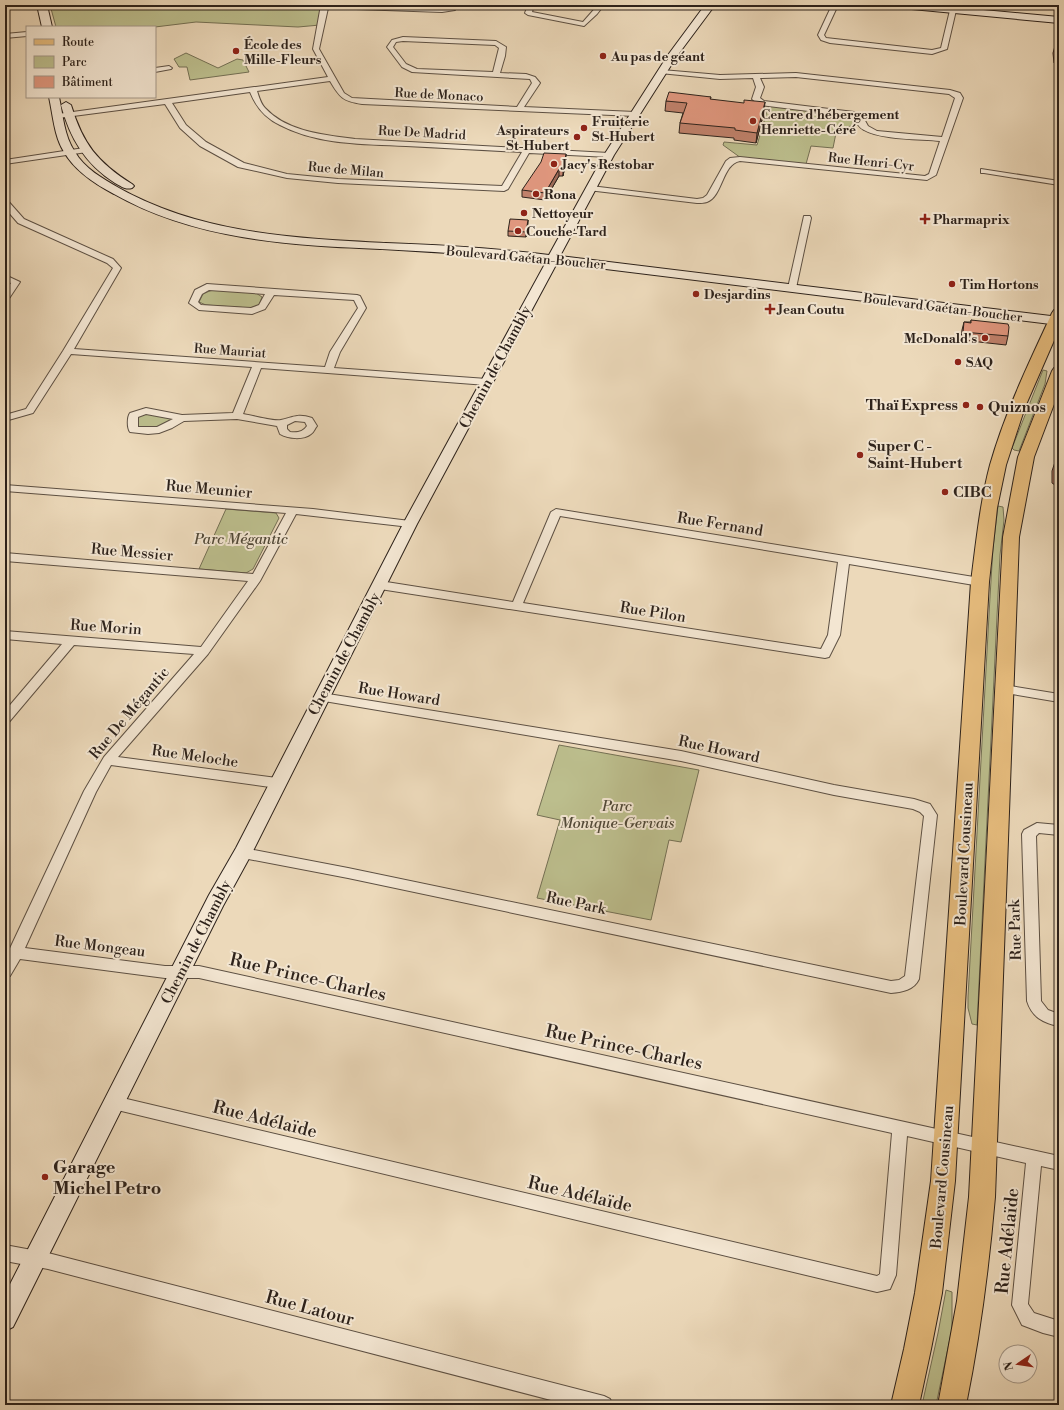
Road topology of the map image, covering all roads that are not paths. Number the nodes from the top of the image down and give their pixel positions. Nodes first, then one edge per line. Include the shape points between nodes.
1 (34, 5) edge
2 (42, 5) edge
3 (456, 5) edge
4 (531, 5) edge
5 (601, 5) edge
6 (710, 5) edge
7 (835, 5) edge
8 (902, 5) edge
9 (324, 6) edge
10 (383, 6) edge
11 (952, 7) edge
12 (1059, 15) edge
13 (1059, 20) edge
14 (38, 26) edge
15 (48, 26) edge
16 (26, 34) edge
17 (5, 36) edge
18 (169, 68) dead end
19 (156, 70) edge
20 (662, 72) junction
21 (496, 74) junction
22 (756, 77) junction
23 (332, 78) junction
24 (252, 89) junction
25 (54, 98) edge
26 (64, 98) edge
27 (167, 101) junction
28 (519, 109) junction
29 (635, 114) junction
30 (63, 115) junction
31 (944, 139) junction
32 (84, 150) junction
33 (527, 150) junction
34 (69, 152) junction
35 (609, 155) junction
36 (5, 162) edge
37 (984, 171) dead end
38 (1059, 183) edge
39 (591, 188) junction
40 (5, 202) edge
41 (806, 218) dead end
42 (555, 255) junction
43 (5, 278) edge
44 (792, 284) junction
45 (271, 292) junction
46 (910, 295) junction
47 (5, 298) edge
48 (874, 298) junction
49 (1058, 317) edge
50 (68, 351) junction
51 (258, 365) junction
52 (329, 370) junction
53 (1059, 371) edge
54 (487, 382) junction
55 (237, 416) junction
56 (5, 418) edge
57 (182, 418) dead end
58 (282, 424) dead end
59 (5, 488) edge
60 (292, 510) junction
61 (410, 524) junction
62 (5, 557) edge
63 (844, 559) junction
64 (256, 578) junction
65 (980, 582) junction
66 (380, 585) junction
67 (516, 607) junction
68 (5, 635) edge
69 (71, 641) junction
70 (204, 651) junction
71 (1004, 689) junction
72 (322, 697) junction
73 (1059, 698) edge
74 (5, 719) edge
75 (108, 760) junction
76 (277, 783) junction
77 (1059, 830) edge
78 (242, 853) junction
79 (16, 953) junction
80 (180, 971) junction
81 (5, 972) edge
82 (902, 986) joint
83 (1059, 1020) edge
84 (114, 1103) junction
85 (900, 1127) junction
86 (946, 1137) junction
87 (984, 1146) junction
88 (1034, 1157) junction
89 (1059, 1163) edge
90 (5, 1253) edge
91 (35, 1258) junction
92 (5, 1318) edge
93 (1059, 1329) edge
94 (604, 1405) edge
95 (905, 1405) edge
96 (952, 1405) edge

1 - 14 street
2 - 15 street
3 - 10 street via 452,9 442,10
4 - 5 street via 528,13 530,14 584,24
6 - 20 street, Chemin de Chambly
7 - 11 street via 821,35 823,39 830,42 932,52 944,49
8 - 11 street
9 - 10 street
9 - 23 street, Rue de Monaco via 316,50
11 - 12 street
11 - 13 street
16 - 17 street
18 - 19 street
20 - 22 street, Rue Henri-Cyr
20 - 29 street, Chemin de Chambly
21 - 21 street via 409,70 390,46 394,41 403,39 496,43 503,47
21 - 28 street via 533,78 536,83
22 - 31 street via 760,86 756,99 762,103 851,114 860,119 864,128 876,133
22 - 31 street, Rue Henri-Cyr via 796,75 950,92 959,98
23 - 24 street
23 - 28 street, Rue de Monaco via 341,94 350,100 362,102
24 - 27 street
24 - 33 street, Rue De Madrid via 262,108 278,121 293,129 319,136 355,141
25 - 30 street, Boulevard Gaétan-Boucher
26 - 30 street, Boulevard Gaétan-Boucher
27 - 30 street
27 - 33 street, Rue de Milan via 183,126 203,144 241,165 287,176 504,189
28 - 29 street, Rue de Monaco
29 - 35 street, Chemin de Chambly
30 - 32 street, Boulevard Gaétan-Boucher
30 - 34 street, Boulevard Gaétan-Boucher via 63,137
31 - 39 street, Rue Henri-Cyr via 932,175 927,178 740,159 729,163 710,196 705,200
32 - 34 street
32 - 42 street, Boulevard Gaétan-Boucher via 119,181 154,201 225,224 260,230
33 - 35 street, Rue De Madrid
34 - 36 street
34 - 42 street, Boulevard Gaétan-Boucher via 94,177 118,193 171,216 215,230 290,240
35 - 39 street, Chemin de Chambly
37 - 38 street
39 - 42 street, Chemin de Chambly
40 - 50 street via 21,221 110,261 117,268
41 - 44 street
42 - 44 street, Boulevard Gaétan-Boucher
42 - 54 street, Chemin de Chambly
43 - 47 street via 16,282
44 - 46 street, Boulevard Gaétan-Boucher
44 - 48 street, Boulevard Gaétan-Boucher
45 - 45 street via 207,287 198,292 193,303 199,307 252,311 262,307
45 - 52 street via 357,298 362,308 335,352
46 - 48 street via 905,298
46 - 49 street, Boulevard Gaétan-Boucher
48 - 49 street, Boulevard Gaétan-Boucher
49 - 65 main road, Boulevard Cousineau via 1000,458 988,509
50 - 51 street, Rue Mauriat
50 - 56 street via 30,411
51 - 52 street, Rue Mauriat
51 - 55 street
52 - 54 street, Rue Mauriat
53 - 71 main road via 1028,452 1017,500 1010,549
54 - 61 street, Chemin de Chambly
55 - 57 street
55 - 58 street
59 - 60 street, Rue Meunier
60 - 61 street, Rue Meunier
60 - 64 street, Rue De Mégantic
61 - 66 street, Chemin de Chambly
62 - 64 street, Rue Messier
63 - 65 street, Rue Fernand
63 - 67 street, Rue Fernand via 556,512
63 - 67 street, Rue Pilon via 834,635 825,654
64 - 70 street, Rue De Mégantic
65 - 86 main road, Boulevard Cousineau
66 - 67 street, Rue Pilon
66 - 72 street, Chemin de Chambly
68 - 69 street, Rue Morin
69 - 70 street, Rue Morin
69 - 74 street
70 - 75 street, Rue De Mégantic
71 - 73 street
71 - 87 main road
72 - 76 street, Chemin de Chambly
72 - 82 street, Rue Howard via 681,756 925,808 931,815 920,919 912,979
75 - 76 street, Rue Meloche
75 - 79 street, Rue De Mégantic via 90,792
76 - 78 street, Chemin de Chambly
77 - 83 street, Rue Park via 1037,828 1029,834 1034,1001 1035,1007 1046,1016
78 - 80 street, Chemin de Chambly
78 - 82 street, Rue Park via 355,874 891,987
79 - 80 street, Rue Mongeau via 165,972
79 - 81 street, Rue De Mégantic
80 - 84 street, Chemin de Chambly
80 - 85 street, Rue Prince-Charles via 200,972
84 - 85 street, Rue Adélaïde via 877,1284 884,1283 888,1275
84 - 91 street, Chemin de Chambly
85 - 86 street, Rue Prince-Charles
86 - 87 street, Rue Prince-Charles
86 - 95 main road, Boulevard Cousineau via 934,1265 921,1338
87 - 88 street, Rue Prince-Charles
87 - 96 main road via 975,1274
88 - 89 street, Rue Prince-Charles
88 - 93 street, Rue Adélaïde via 1020,1305 1028,1318
90 - 91 street, Rue Latour
91 - 92 street, Chemin de Chambly
91 - 94 street, Rue Latour

